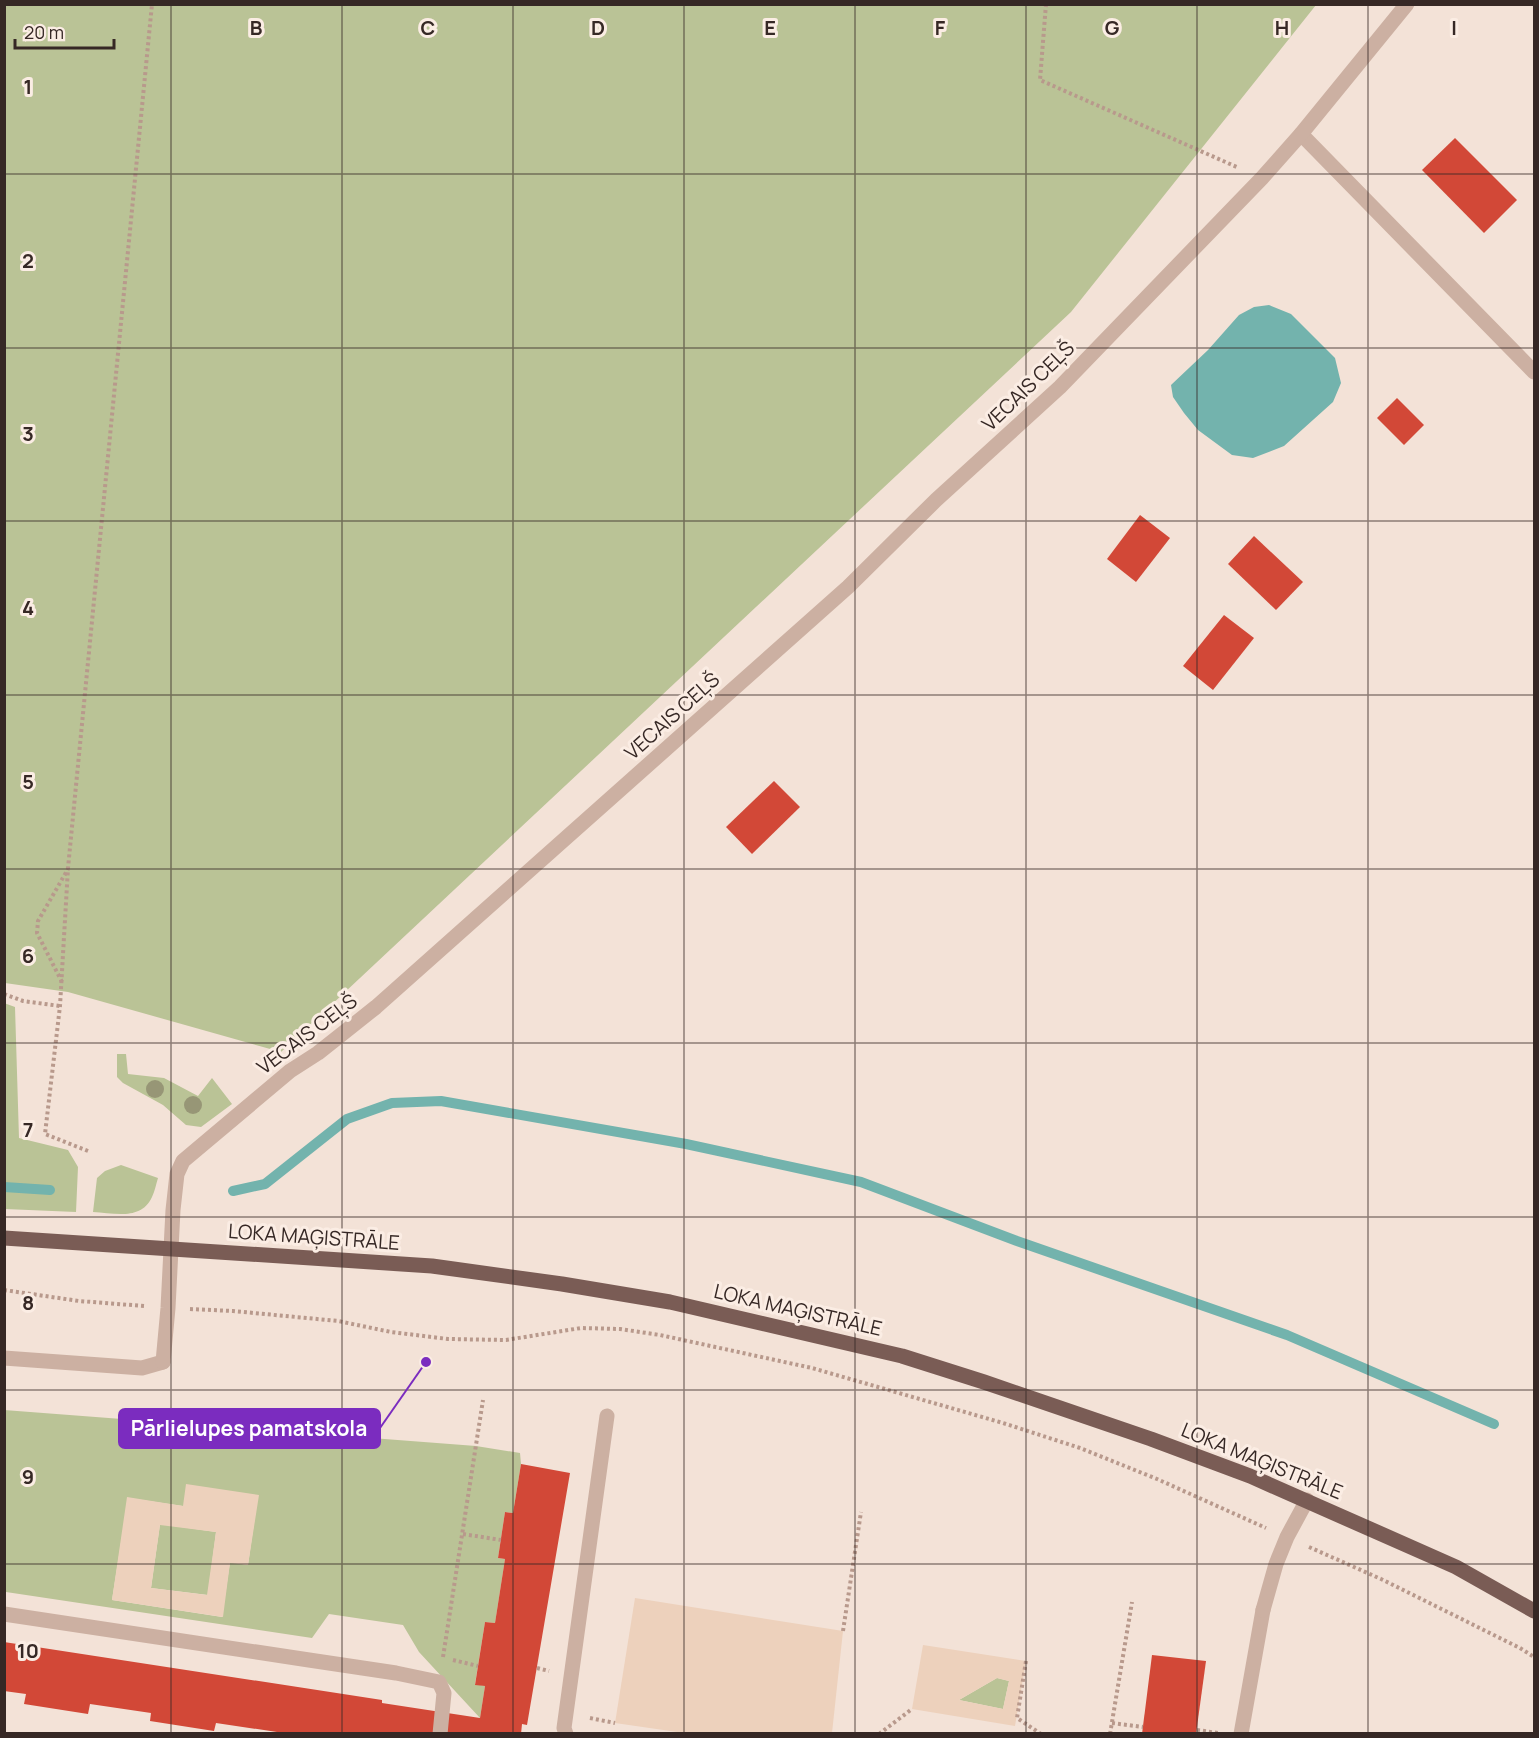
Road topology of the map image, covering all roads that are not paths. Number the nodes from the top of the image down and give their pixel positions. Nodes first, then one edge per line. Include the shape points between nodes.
1 (1407, 4) edge
2 (1301, 134) junction
3 (1534, 372) edge
4 (4, 1238) edge
5 (170, 1250) junction
6 (4, 1358) edge
7 (607, 1416) dead end
8 (1307, 1500) junction
9 (1534, 1611) edge
10 (4, 1614) edge
11 (440, 1734) edge
12 (566, 1734) edge
13 (1241, 1734) edge

1 - 2 street, VECAIS CEĻŠ
2 - 3 street
2 - 5 street, VECAIS CEĻŠ via 1060,387 848,587 376,1007 290,1071 183,1161 177,1173
4 - 5 main road, LOKA MAĢISTRĀLE
5 - 6 street, VECAIS CEĻŠ via 163,1362 142,1368
5 - 8 main road, LOKA MAĢISTRĀLE via 432,1266 670,1302 902,1356 1151,1439
7 - 12 street
8 - 9 main road, LOKA MAĢISTRĀLE via 1456,1567
8 - 13 street via 1276,1564 1263,1610
10 - 11 street via 439,1682 444,1693

